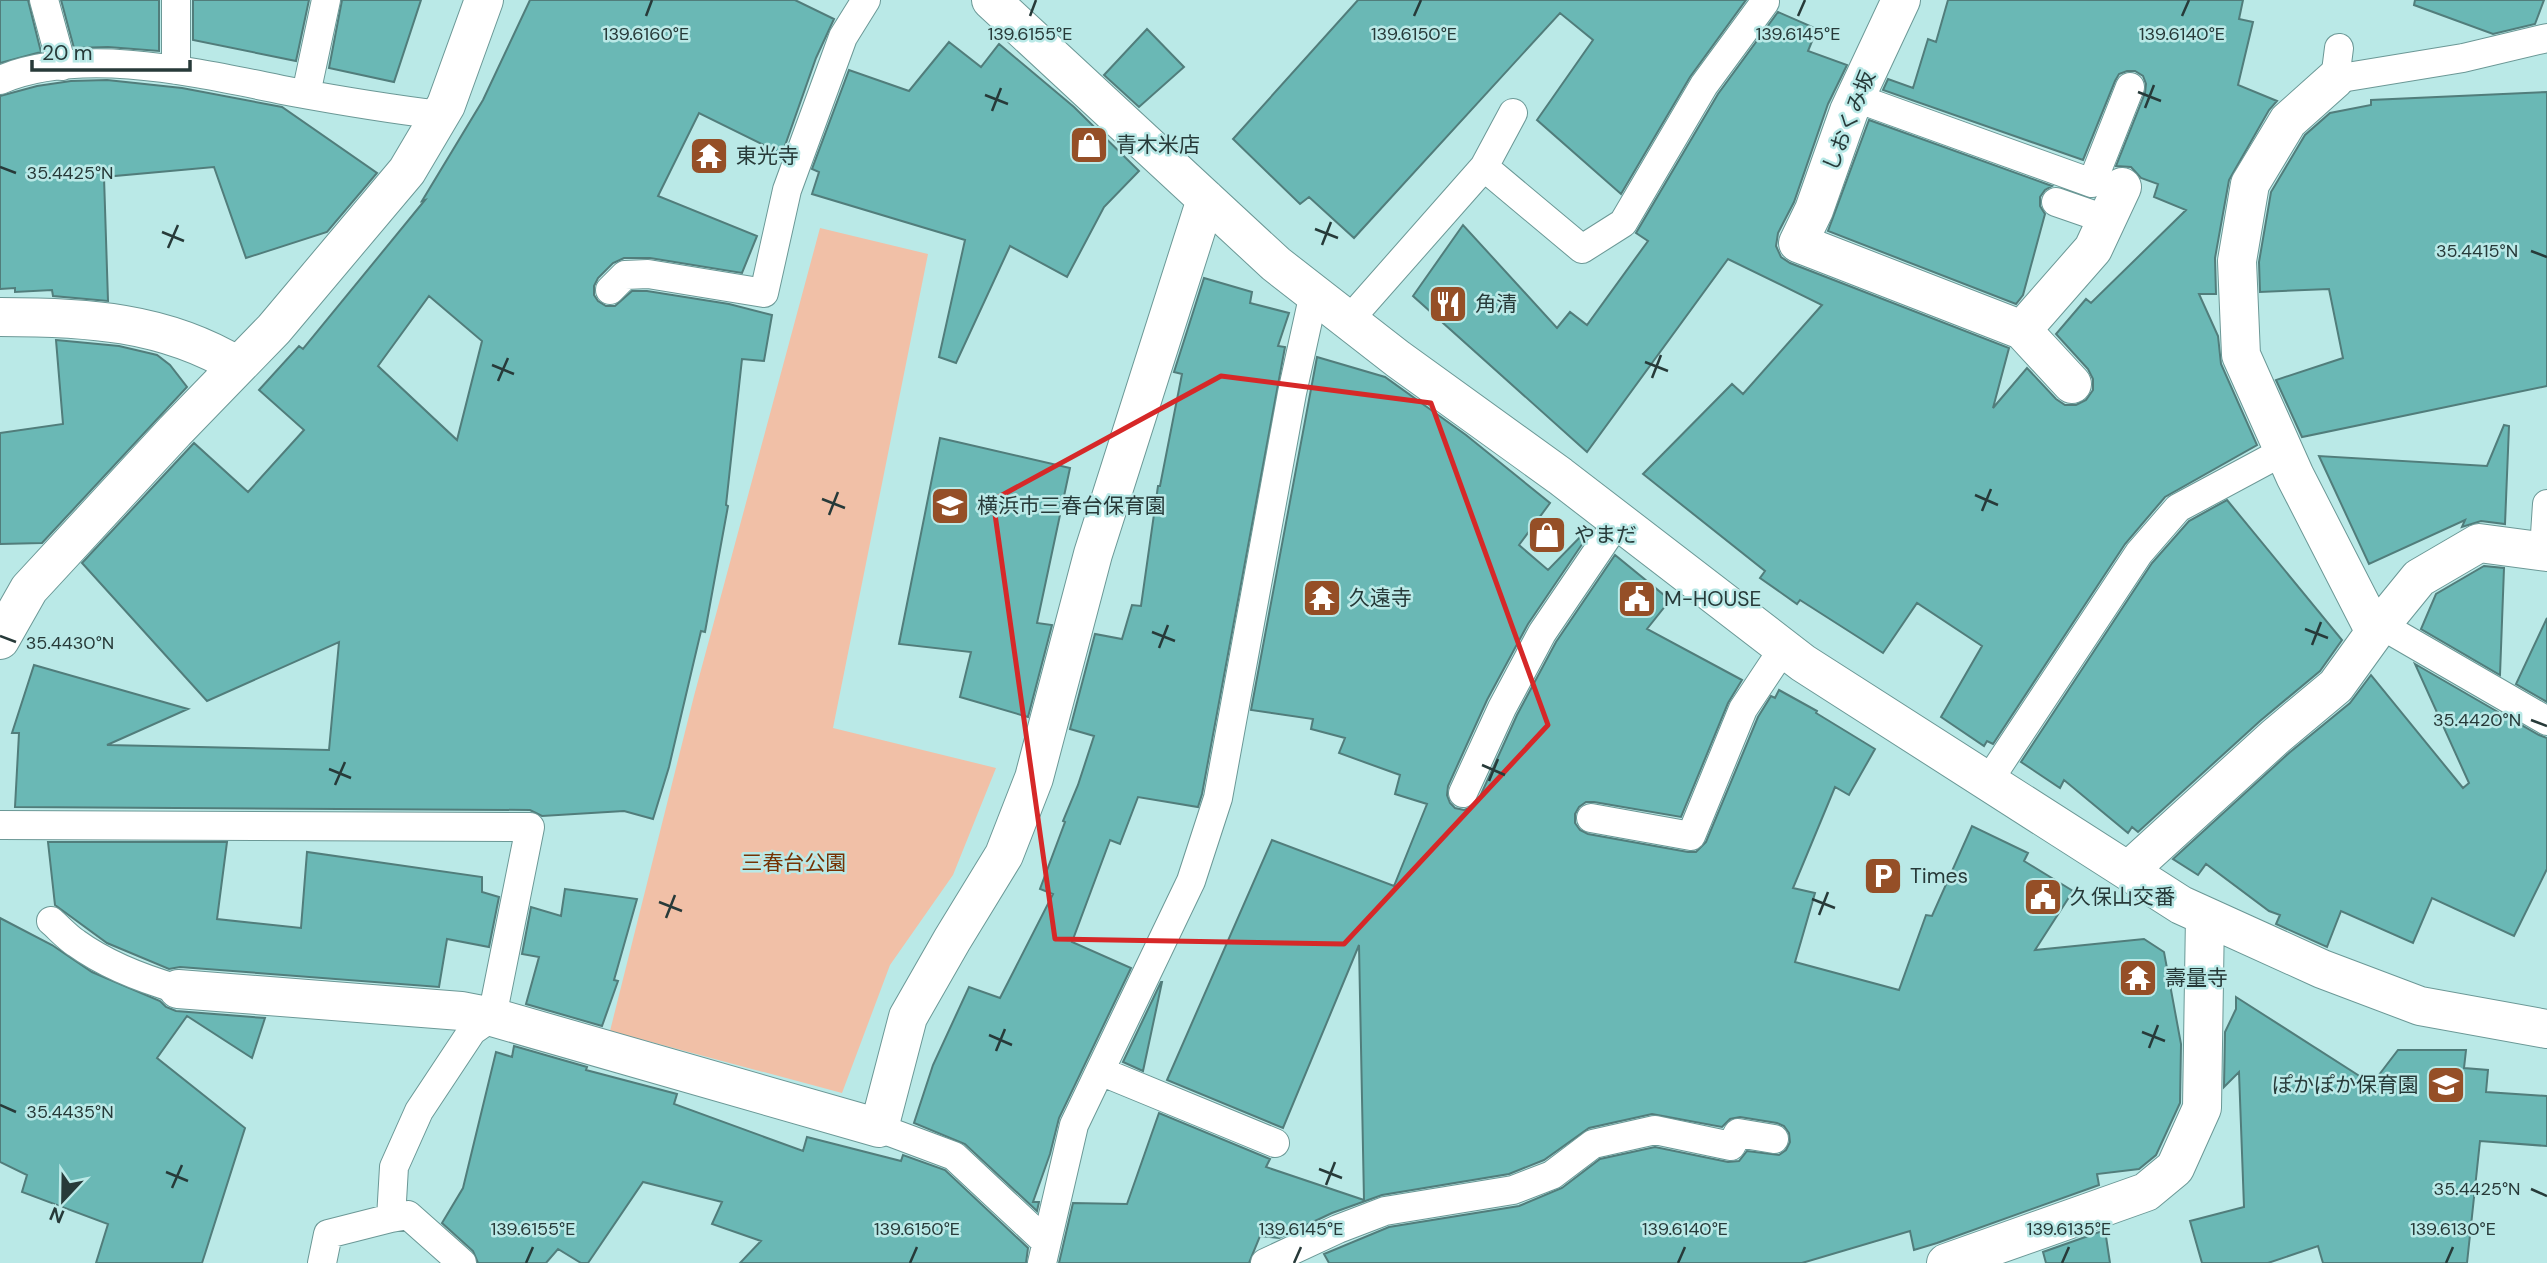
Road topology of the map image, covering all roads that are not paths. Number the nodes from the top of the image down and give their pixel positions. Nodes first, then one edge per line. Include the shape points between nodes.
1 (44, 0) edge
2 (176, 0) edge
3 (326, 0) edge
4 (484, 0) edge
5 (866, 0) edge
6 (991, 0) edge
7 (1901, 0) edge
8 (1765, 2) dead end
9 (2547, 38) edge
10 (2337, 64) joint
11 (62, 66) junction
12 (176, 70) junction
13 (0, 80) edge
14 (2130, 87) dead end
15 (306, 94) junction
16 (1856, 98) junction
17 (1513, 113) dead end
18 (440, 115) junction
19 (1483, 167) junction
20 (1206, 199) junction
21 (2056, 202) dead end
22 (2115, 204) joint
23 (610, 290) dead end
24 (1314, 293) junction
25 (0, 317) edge
26 (1349, 320) junction
27 (2022, 330) junction
28 (238, 366) junction
29 (2072, 384) dead end
30 (2284, 451) junction
31 (2547, 505) edge
32 (1618, 521) junction
33 (2545, 551) edge
34 (2378, 628) junction
35 (0, 640) edge
36 (1783, 649) junction
37 (2547, 721) edge
38 (1987, 783) junction
39 (1463, 793) dead end
40 (1591, 818) dead end
41 (0, 825) edge
42 (2128, 871) junction
43 (2205, 916) junction
44 (51, 921) dead end
45 (178, 989) joint
46 (492, 1017) junction
47 (2547, 1029) edge
48 (1100, 1071) junction
49 (879, 1128) junction
50 (1774, 1139) dead end
51 (1275, 1143) dead end
52 (391, 1218) junction
53 (1044, 1253) edge
54 (322, 1263) edge
55 (462, 1263) edge
56 (1265, 1263) edge
57 (1946, 1263) edge

1 - 11 lane
2 - 12 lane
3 - 15 lane
4 - 18 street
5 - 23 lane via 843,37 787,190 764,293 648,274 625,275
6 - 20 street
7 - 16 street, しおくみ坂
8 - 19 lane via 1704,85 1623,223 1582,249
9 - 10 lane via 2463,58
10 - 30 street via 2288,121 2250,184 2237,261 2241,355
11 - 12 lane via 151,65
11 - 13 lane via 23,71
12 - 15 lane
14 - 16 lane via 2092,183
15 - 18 lane
16 - 27 street, しおくみ坂 via 1798,243
17 - 19 lane
18 - 28 street via 392,189
19 - 26 lane
20 - 24 street
20 - 49 street via 1093,554 1034,778 1004,855 908,1017
21 - 22 lane
22 - 27 street via 2092,249
24 - 26 street
24 - 48 lane via 1218,798 1191,881
25 - 28 street via 53,317 153,329
26 - 32 street
27 - 29 street
28 - 35 street via 29,589
30 - 34 street
30 - 38 lane via 2178,508 2139,553
31 - 33 lane
32 - 36 street
32 - 39 lane via 1542,633
33 - 34 street via 2479,543 2419,578
34 - 37 lane
34 - 42 street via 2336,686
36 - 38 street
36 - 40 lane via 1743,709 1691,836
38 - 42 street
41 - 46 lane via 530,827
42 - 43 street
43 - 47 street via 2322,969 2420,1006
43 - 57 street via 2202,1108 2175,1168 2146,1192
44 - 45 lane via 100,957
45 - 46 street
46 - 49 street
46 - 52 lane via 472,1031 419,1111 394,1167
48 - 51 lane
48 - 53 lane via 1074,1125
49 - 53 lane via 954,1156
50 - 56 lane via 1738,1133 1731,1146 1655,1130 1593,1144 1552,1175 1513,1190 1385,1211
52 - 54 lane via 328,1234
52 - 55 lane via 408,1215

